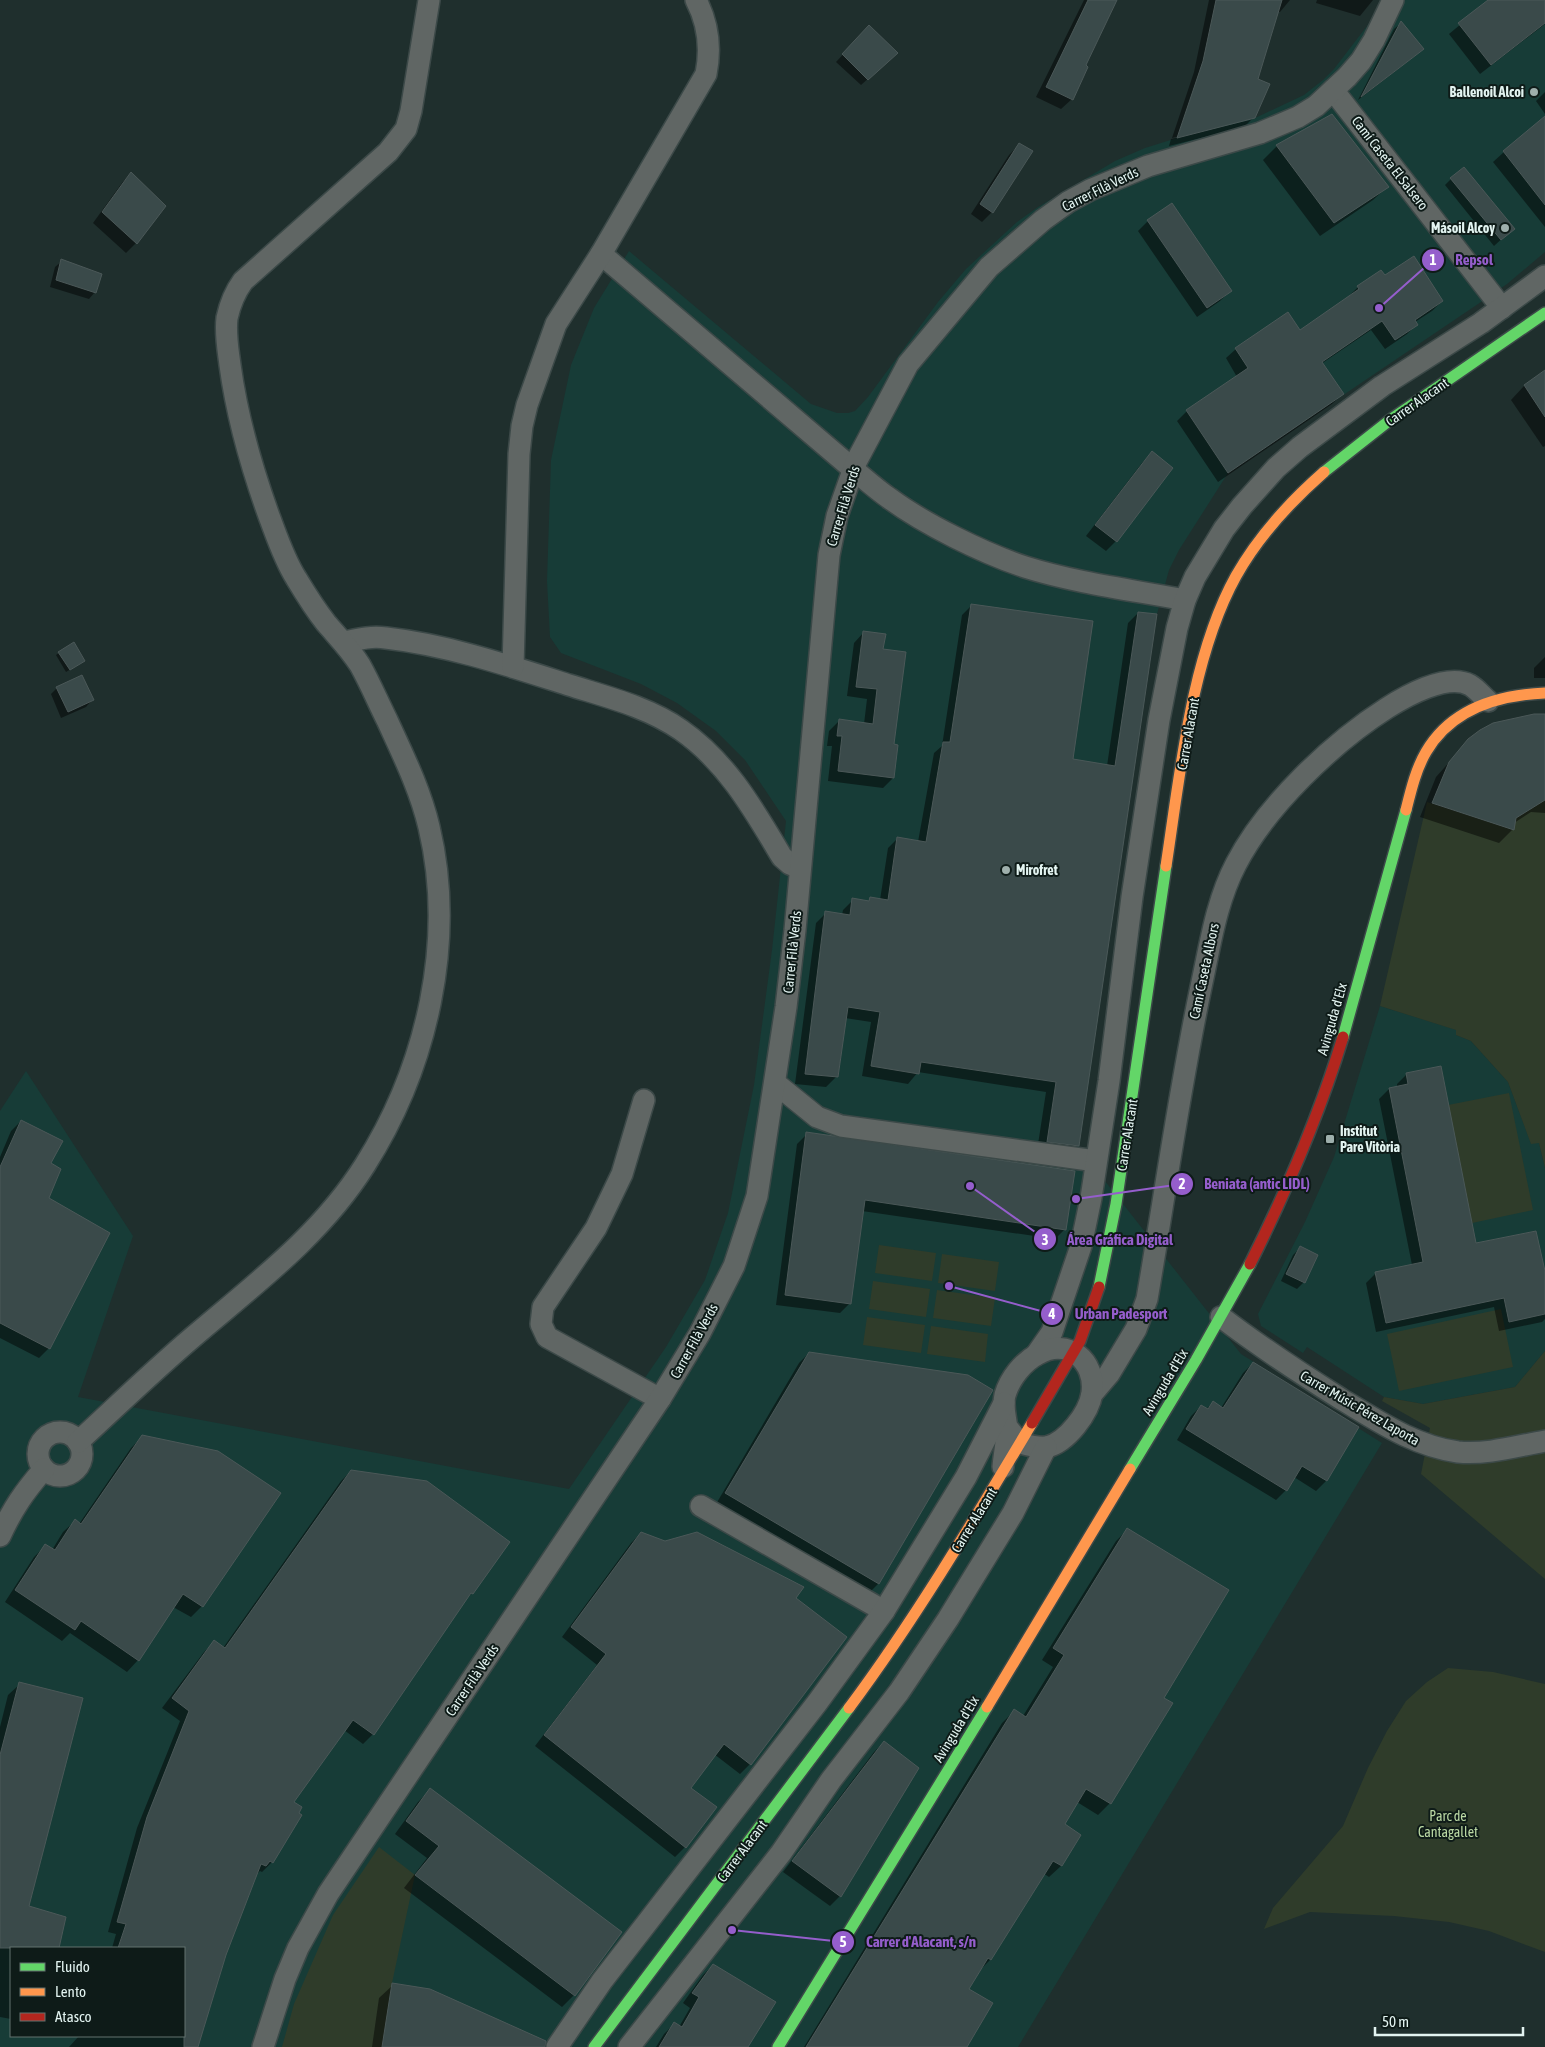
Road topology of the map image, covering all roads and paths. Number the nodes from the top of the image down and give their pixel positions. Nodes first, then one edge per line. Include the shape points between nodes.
1 (429, 0) edge
2 (696, 0) edge
3 (1393, 0) edge
4 (1333, 90) junction
5 (600, 254) junction
6 (1545, 276) edge
7 (1502, 308) junction
8 (1545, 313) edge
9 (1536, 330) edge
10 (853, 469) junction
11 (1185, 600) junction
12 (344, 642) junction
13 (513, 667) junction
14 (1545, 693) edge
15 (1488, 701) junction
16 (800, 868) junction
17 (775, 1083) junction
18 (644, 1100) dead end
19 (1096, 1161) junction
20 (1091, 1316) junction
21 (1222, 1317) junction
22 (1075, 1351) junction
23 (1041, 1352) junction
24 (1088, 1368) junction
25 (1092, 1394) junction
26 (660, 1399) junction
27 (1004, 1403) junction
28 (1013, 1435) junction
29 (1545, 1441) edge
30 (78, 1442) junction
31 (1046, 1447) junction
32 (44, 1469) junction
33 (1002, 1474) junction
34 (701, 1506) dead end
35 (0, 1536) edge
36 (884, 1611) junction
37 (263, 2047) edge
38 (557, 2047) edge
39 (594, 2047) edge
40 (630, 2047) edge
41 (778, 2047) edge

1 - 12 street via 406,129 388,152 243,281 235,293 227,319 226,338 234,398 268,513 294,576
2 - 5 street via 707,34 709,62 706,74
3 - 4 street, Carrer Filà Verds via 1374,40
4 - 7 street, Camí Caseta El Salsero
4 - 10 street, Carrer Filà Verds via 1316,106 1279,126 1116,178 1068,202 1043,220 990,267 908,364
5 - 10 street
5 - 13 street via 556,324 534,380 522,426
6 - 7 street, Carrer Alacant
7 - 11 street, Carrer Alacant via 1360,402 1276,468 1224,529
8 - 9 main road, Carrer Alacant
9 - 20 main road, Carrer Alacant via 1391,419 1320,476 1257,545 1223,602 1198,678 1187,734 1110,1242
10 - 11 street via 897,504 993,555 1053,575
10 - 16 street, Carrer Filà Verds via 837,516 829,554
11 - 19 street, Carrer Alacant via 1159,720
12 - 13 street via 366,637 392,639
12 - 30 street via 360,666 410,768 430,828 438,915 437,954 433,988 414,1065 400,1101 367,1163 304,1242 161,1364
13 - 16 street via 624,702 681,730 705,750 743,793 782,857
14 - 15 main road, Avinguda d'Elx via 1502,696
15 - 21 main road, Avinguda d'Elx via 1450,725 1425,753 1324,1098 1288,1189
15 - 25 street, Camí Caseta Albors via 1471,686 1452,682 1431,686 1403,698 1378,714 1335,748 1285,796 1256,830 1236,863 1217,912 1192,1030 1147,1299 1136,1330
16 - 17 street, Carrer Filà Verds
17 - 19 street via 817,1117 841,1126
17 - 26 street, Carrer Filà Verds via 757,1196 734,1266 700,1333
18 - 26 street via 622,1174 596,1228 543,1307 540,1324 547,1337
19 - 23 street, Carrer Alacant via 1081,1246 1052,1332
20 - 22 main road, Carrer Alacant
20 - 23 street via 1070,1327
20 - 24 street
21 - 29 street, Carrer Músic Pérez Laporta via 1286,1365 1419,1443 1473,1452
21 - 41 main road, Avinguda d'Elx
22 - 23 street via 1059,1348
22 - 24 street
22 - 28 main road, Carrer Alacant
23 - 27 street via 1012,1378
24 - 25 street
25 - 31 street, Camí Caseta Albors via 1071,1431
26 - 37 street, Carrer Filà Verds via 328,1894 284,1979
27 - 28 street via 1004,1415
27 - 36 street, Carrer Alacant via 966,1477
28 - 31 street
28 - 33 street
30 - 32 street via 81,1461 73,1472 61,1476
30 - 32 street via 67,1434 47,1437 39,1449
31 - 33 street, Camí Caseta Albors via 1020,1455
31 - 40 street, Carrer Alacant via 1013,1513 948,1620 899,1692
32 - 35 street via 20,1496
33 - 39 main road, Carrer Alacant via 866,1688
34 - 36 street
36 - 38 street, Carrer Alacant via 602,1981

